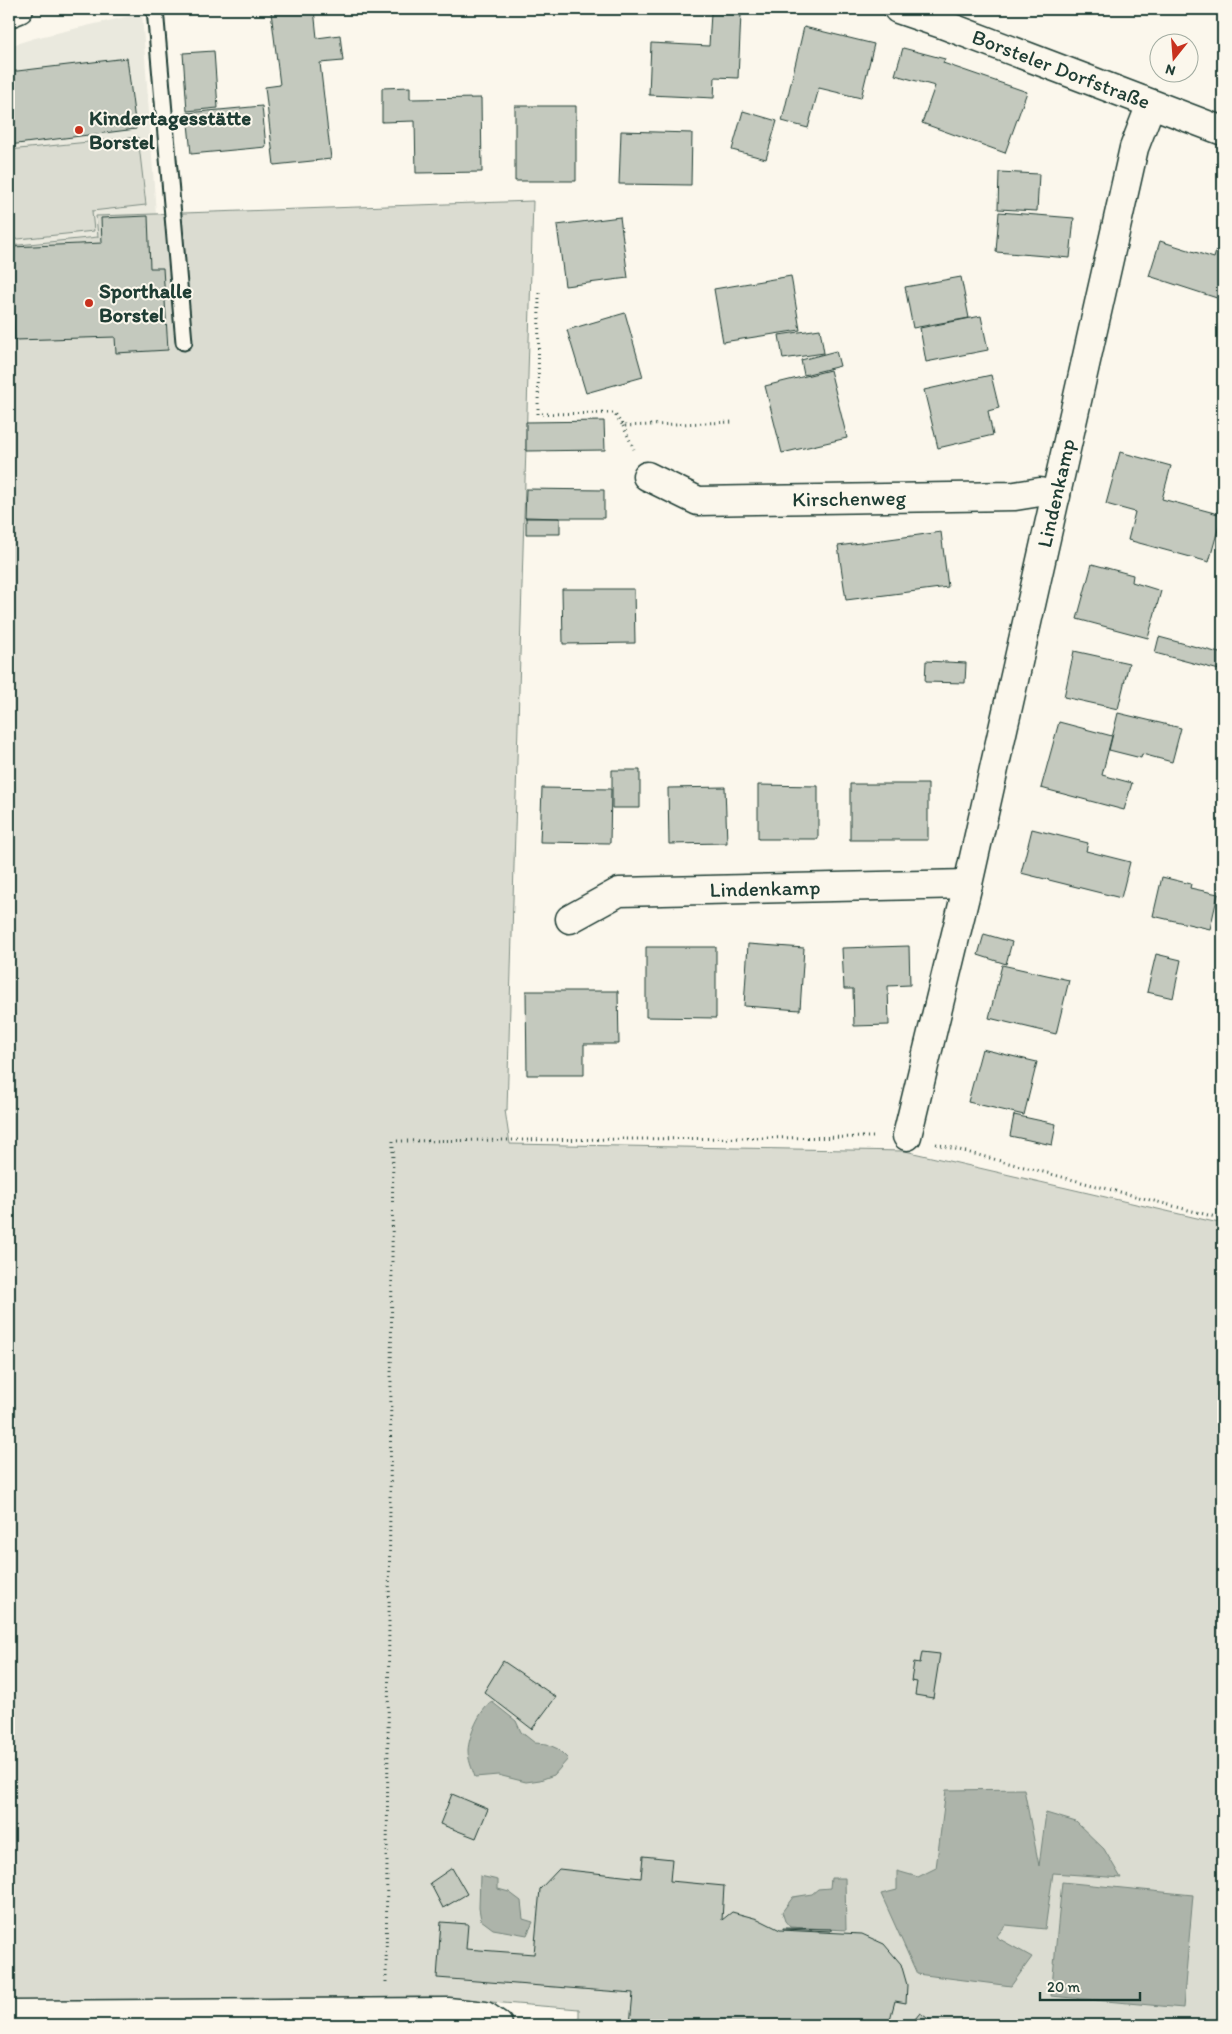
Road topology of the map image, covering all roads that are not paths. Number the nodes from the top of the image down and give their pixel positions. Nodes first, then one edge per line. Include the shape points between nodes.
1 (20, 9) edge
2 (155, 9) edge
3 (898, 9) edge
4 (9, 13) edge
5 (1150, 104) junction
6 (1223, 131) edge
7 (184, 342) dead end
8 (647, 476) dead end
9 (1056, 496) junction
10 (968, 884) junction
11 (570, 919) dead end
12 (907, 1136) road end
13 (9, 2015) edge
14 (498, 2025) edge

1 - 4 street
2 - 7 lane
3 - 5 street, Borsteler Dorfstraße
5 - 6 street, Borsteler Dorfstraße
5 - 9 street, Lindenkamp via 1134,148
8 - 9 street, Kirschenweg via 698,501 1015,496 1040,492
9 - 10 street, Lindenkamp
10 - 11 street, Lindenkamp via 619,892
10 - 12 street, Lindenkamp
13 - 14 street via 448,2012 485,2016

